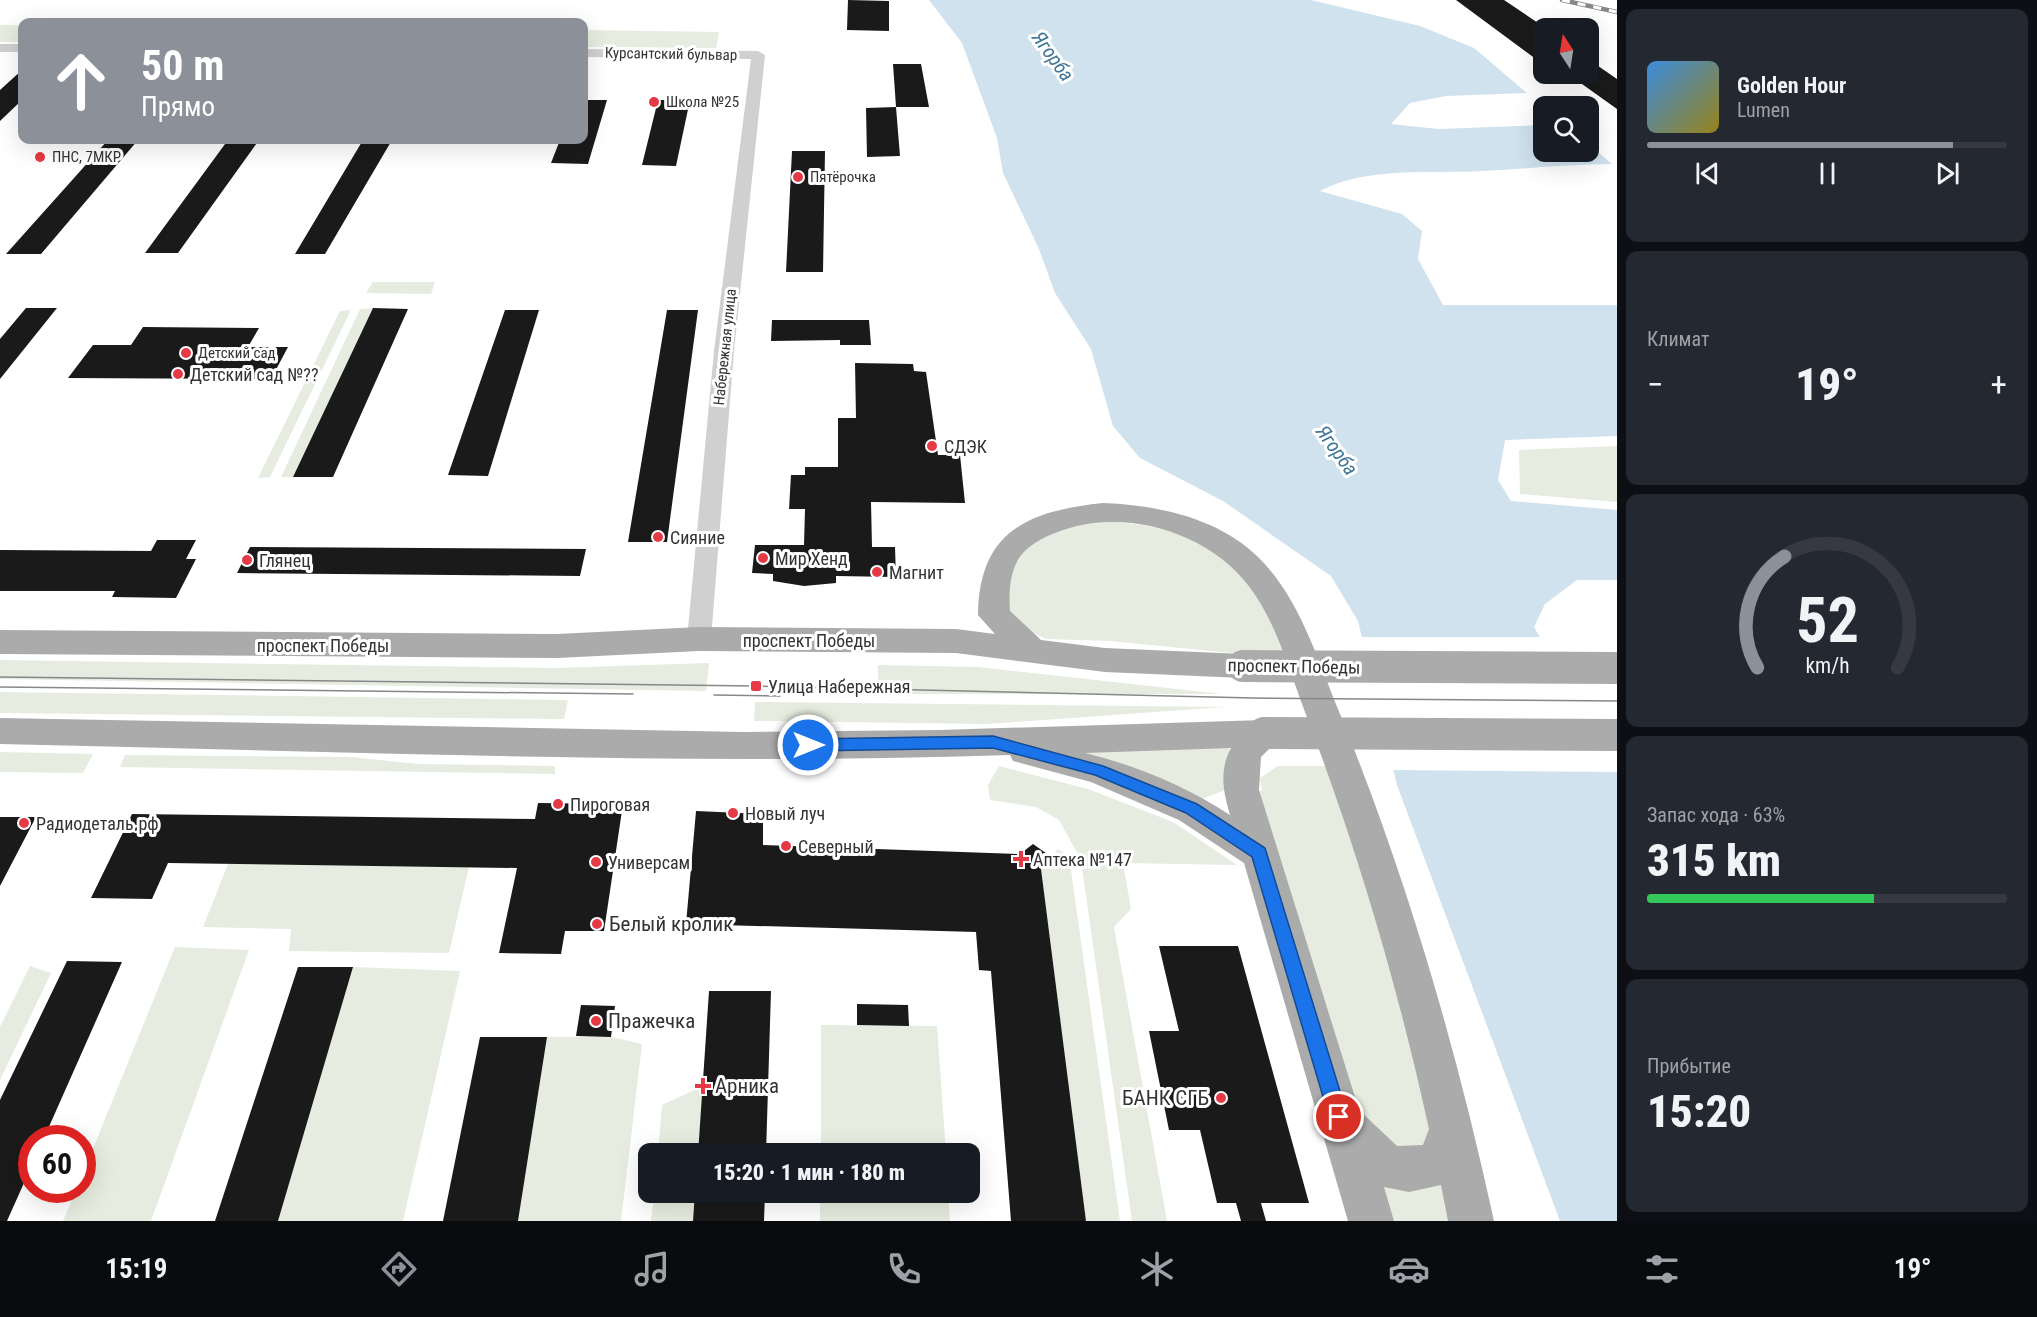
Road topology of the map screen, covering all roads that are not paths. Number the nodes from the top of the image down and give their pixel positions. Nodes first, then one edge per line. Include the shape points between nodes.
1 (0, 48) edge
2 (18, 48) edge
3 (588, 54) edge
4 (758, 55) joint
5 (994, 615) junction
6 (699, 639) junction
7 (956, 641) junction
8 (0, 642) edge
9 (1035, 653) junction
10 (1617, 668) edge
11 (0, 730) edge
12 (1264, 733) junction
13 (1617, 735) edge
14 (993, 742) junction
15 (1259, 853) junction
16 (1339, 1117) junction
17 (1452, 1127) junction
18 (1372, 1221) edge
19 (1471, 1221) edge

1 - 2 street
3 - 4 street, Курсантский бульвар
4 - 6 street, Набережная улица via 724,351
5 - 7 main road
5 - 9 main road
5 - 17 main road via 997,566 1015,543 1037,528 1068,517 1101,511 1170,521 1209,537 1246,562 1273,594 1326,722 1411,969
6 - 7 main road, проспект Победы
6 - 8 main road, проспект Победы via 557,646
7 - 9 main road, проспект Победы
9 - 10 main road, проспект Победы, bridge via 1243,666
11 - 14 main road via 585,744
12 - 13 main road, bridge
12 - 14 main road
12 - 15 main road via 1245,750 1239,773
14 - 15 main road via 1098,770 1192,808
15 - 16 main road
16 - 17 main road via 1366,1152 1387,1166 1417,1171 1438,1163
16 - 18 main road
17 - 19 main road

